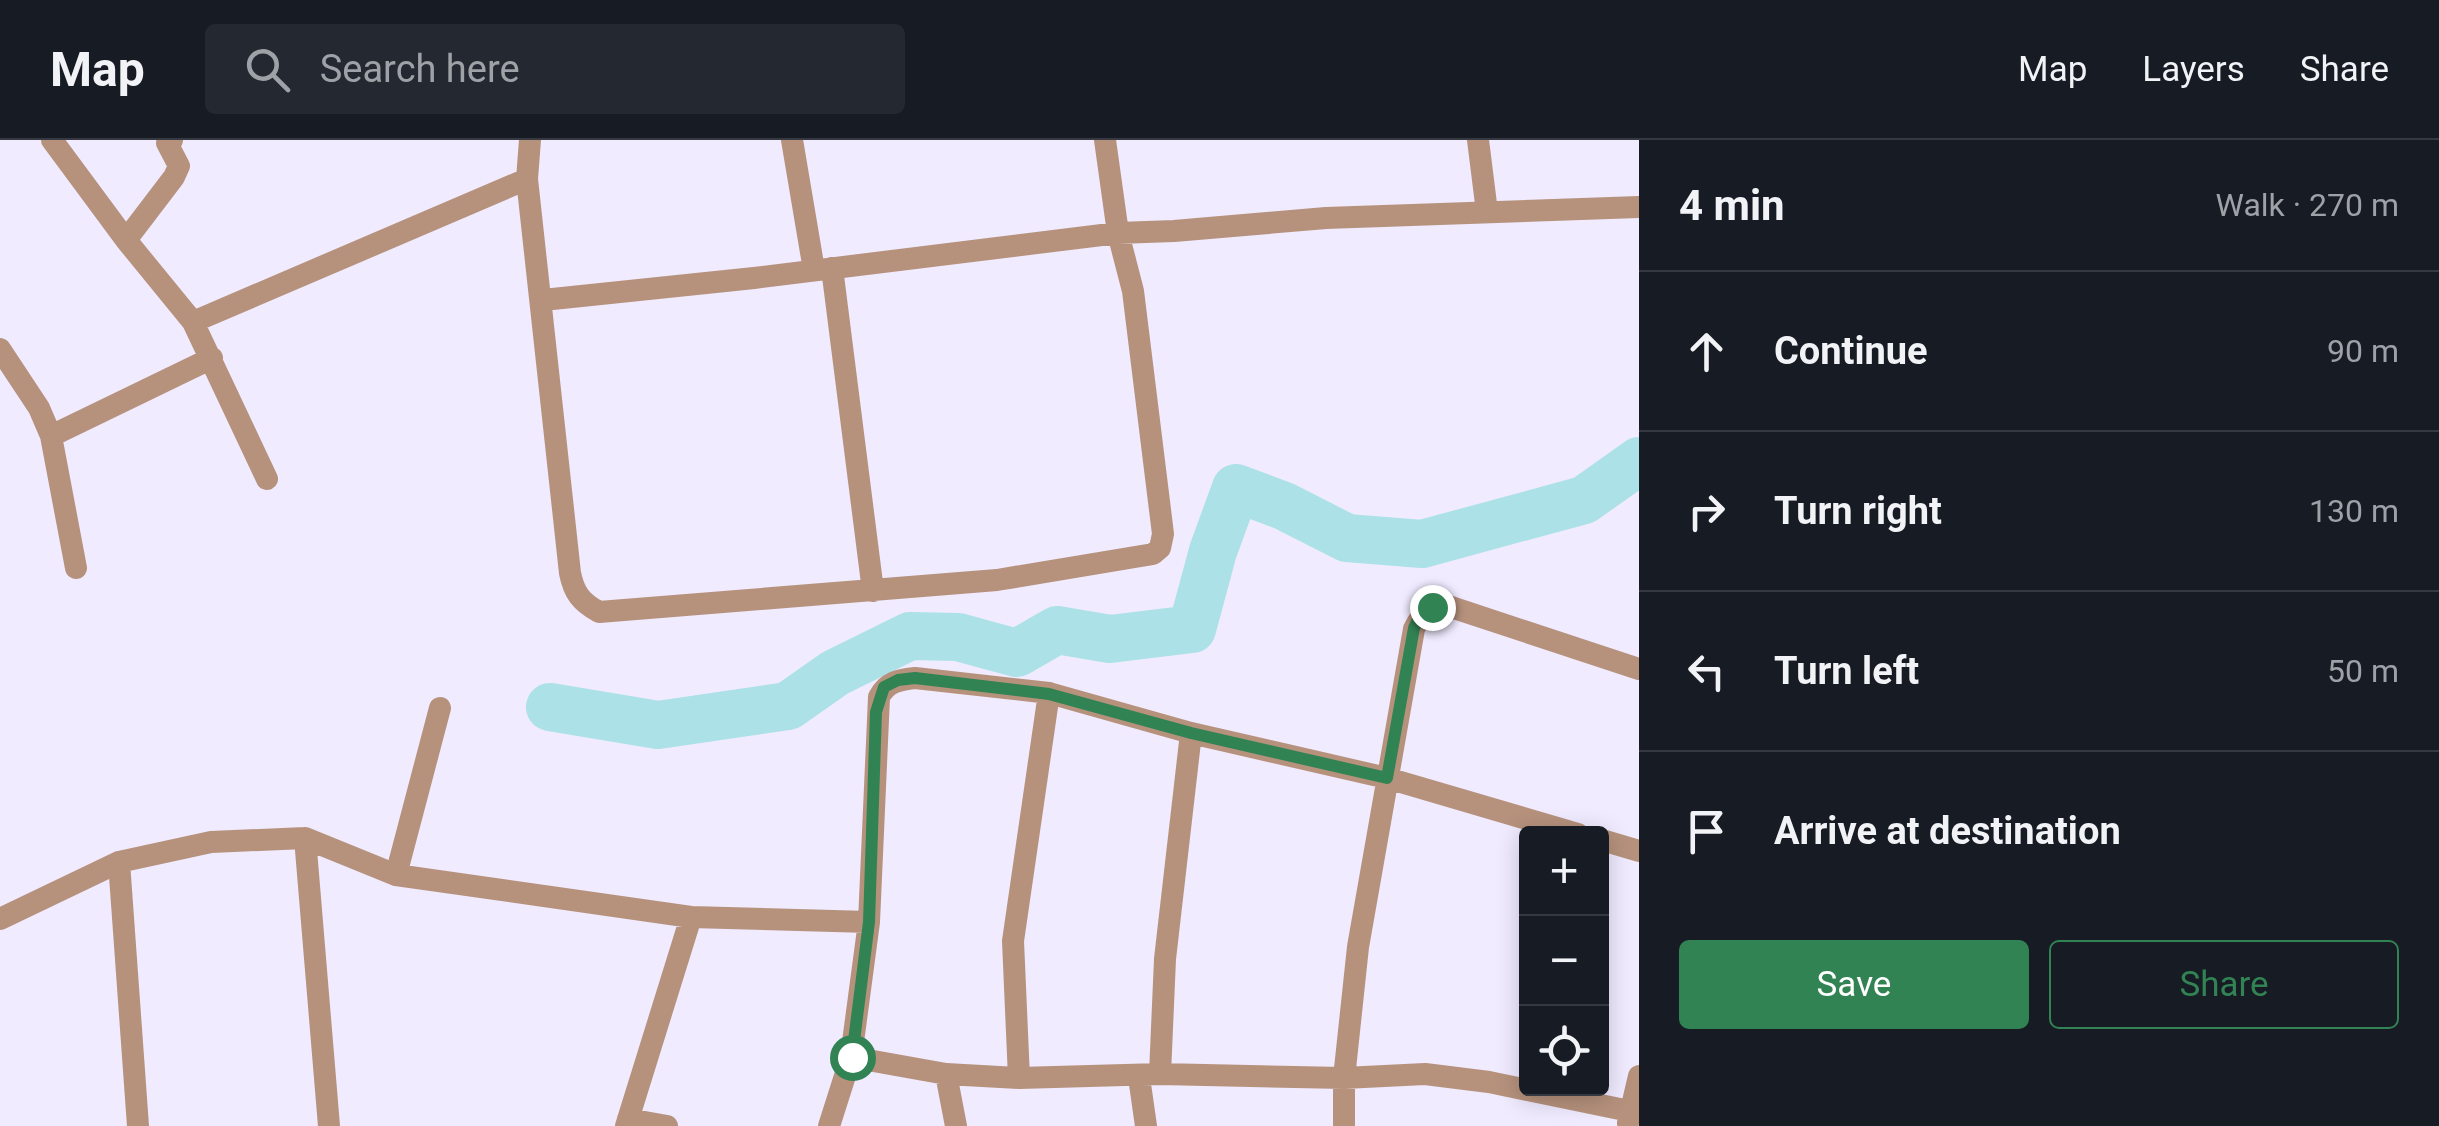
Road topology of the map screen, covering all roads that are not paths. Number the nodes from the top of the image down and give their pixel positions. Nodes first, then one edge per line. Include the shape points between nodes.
1 (52, 140) edge
2 (530, 140) edge
3 (792, 140) edge
4 (1105, 140) edge
5 (1478, 140) edge
6 (168, 141) edge
7 (528, 179) junction
8 (1639, 207) edge
9 (1487, 212) junction
10 (1118, 233) junction
11 (126, 240) junction
12 (823, 269) junction
13 (542, 300) junction
14 (193, 322) junction
15 (0, 349) edge
16 (212, 358) junction
17 (51, 436) junction
18 (267, 479) dead end
19 (76, 568) dead end
20 (872, 591) junction
21 (1639, 669) edge
22 (1049, 694) junction
23 (440, 708) dead end
24 (1191, 733) junction
25 (1387, 778) junction
26 (1551, 826) edge
27 (305, 838) junction
28 (1609, 842) edge
29 (1639, 852) edge
30 (118, 862) junction
31 (396, 875) junction
32 (691, 917) junction
33 (0, 919) edge
34 (869, 922) junction
35 (852, 1057) junction
36 (946, 1074) junction
37 (1149, 1076) junction
38 (1639, 1076) edge
39 (1019, 1078) junction
40 (1344, 1078) junction
41 (1633, 1117) edge
42 (627, 1122) edge
43 (138, 1126) edge
44 (329, 1126) edge
45 (667, 1126) edge
46 (828, 1126) edge
47 (956, 1126) edge
48 (1146, 1126) edge
49 (1344, 1126) edge

1 - 11 street
2 - 7 street
3 - 12 street
4 - 10 street
5 - 9 street
6 - 11 street via 179,166
7 - 13 street
7 - 14 street
8 - 9 street
9 - 10 street
10 - 12 street
10 - 20 street via 1133,291 1160,548 997,580
11 - 14 street
12 - 13 street
12 - 20 street
13 - 20 street via 570,573 584,604 599,612
14 - 16 street
15 - 17 street
16 - 17 street
16 - 18 street
17 - 19 street
21 - 25 street via 1448,606 1432,607 1414,628
22 - 24 street
22 - 34 street via 915,678 884,687 876,712
22 - 39 street via 1013,941
23 - 31 street
24 - 25 street
24 - 37 street
25 - 26 street
25 - 40 street
27 - 30 street via 210,842
27 - 31 street
27 - 44 street
28 - 29 street
30 - 33 street
30 - 43 street
31 - 32 street
32 - 34 street
32 - 42 street
34 - 35 street
35 - 36 street
35 - 46 street
36 - 39 street
36 - 47 street
37 - 39 street
37 - 40 street
37 - 48 street
38 - 41 street
40 - 41 street via 1426,1074 1489,1082
40 - 49 street
42 - 45 street

